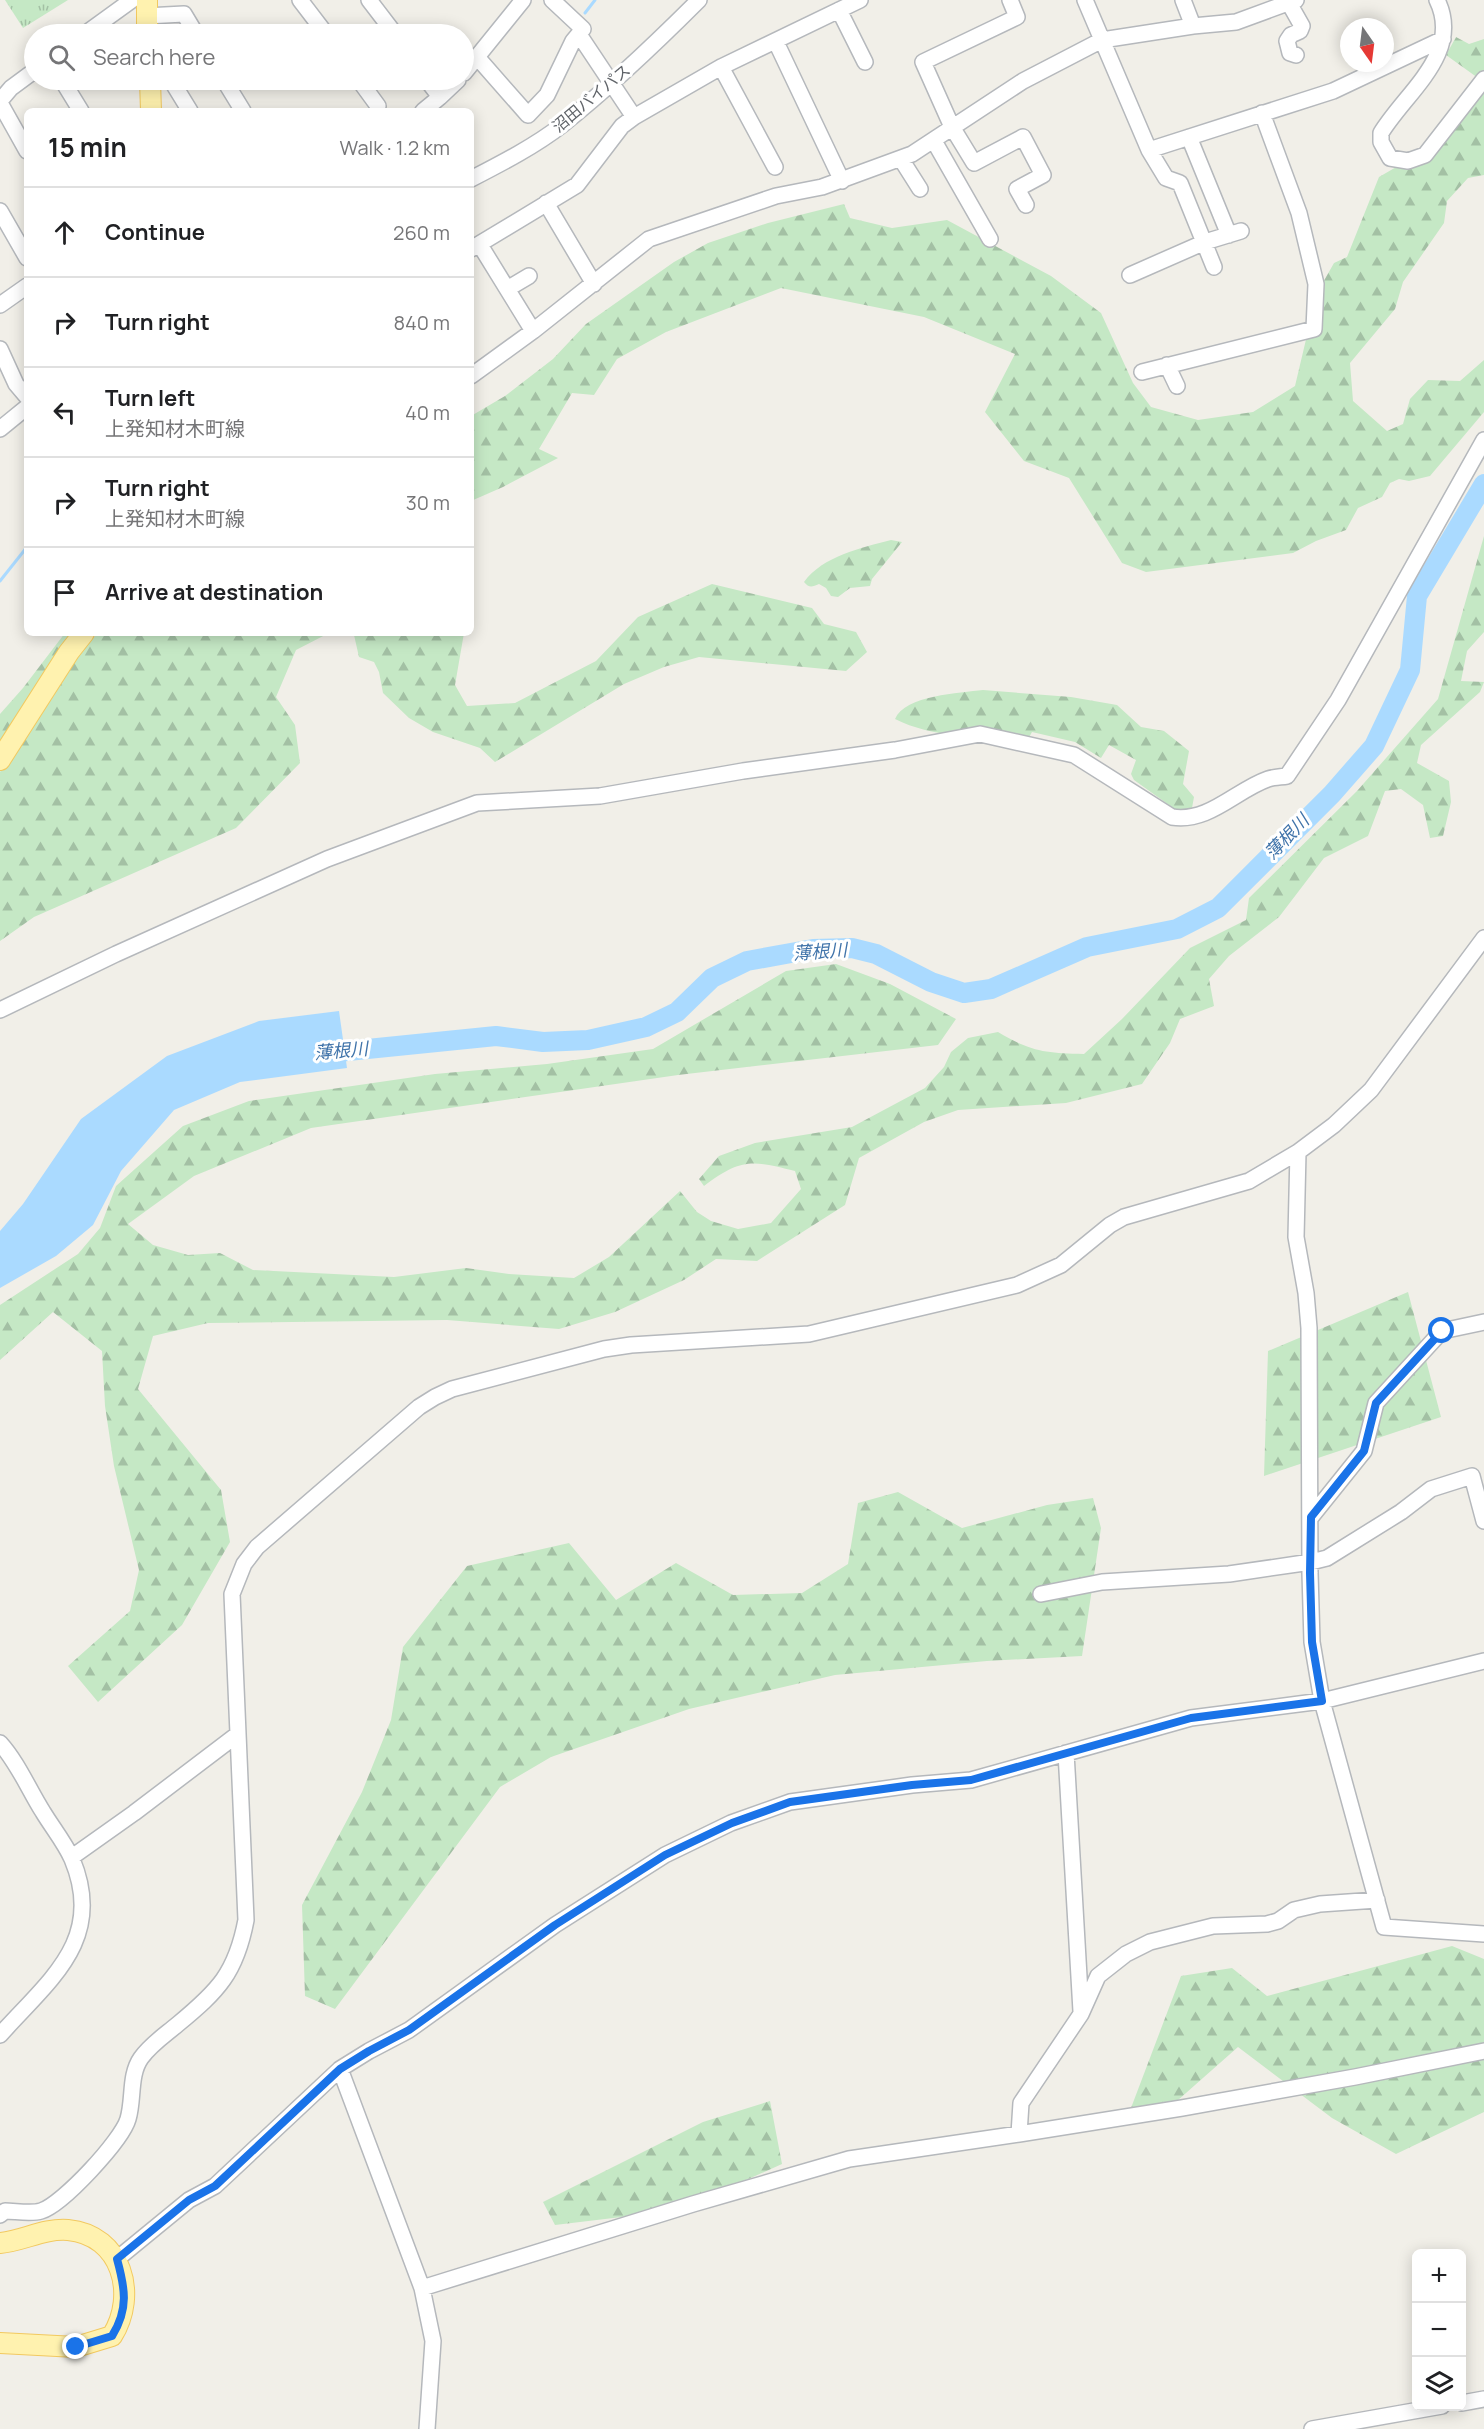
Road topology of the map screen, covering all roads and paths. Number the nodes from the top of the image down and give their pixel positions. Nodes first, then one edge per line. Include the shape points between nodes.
1 (132, 0) edge
2 (300, 0) edge
3 (369, 0) edge
4 (523, 0) edge
5 (552, 0) edge
6 (860, 0) edge
7 (1010, 0) edge
8 (1086, 0) edge
9 (1183, 0) edge
10 (1437, 0) edge
11 (1293, 1) edge
12 (693, 2) edge
13 (839, 10) junction
14 (147, 17) edge
15 (99, 24) edge
16 (190, 24) edge
17 (318, 24) edge
18 (387, 24) edge
19 (1193, 26) junction
20 (580, 36) junction
21 (1443, 39) junction
22 (1102, 40) junction
23 (776, 42) junction
24 (1296, 55) dead end
25 (477, 57) junction
26 (474, 61) edge
27 (866, 62) dead end
28 (721, 67) junction
29 (24, 78) edge
30 (1484, 79) edge
31 (610, 84) junction
32 (68, 90) edge
33 (150, 90) edge
34 (177, 90) edge
35 (230, 90) edge
36 (366, 90) edge
37 (435, 90) edge
38 (447, 90) edge
39 (440, 97) junction
40 (0, 102) edge
41 (378, 106) dead end
42 (79, 108) edge
43 (151, 108) edge
44 (188, 108) edge
45 (241, 108) edge
46 (427, 108) edge
47 (1262, 113) junction
48 (633, 117) junction
49 (952, 127) junction
50 (1189, 137) junction
51 (934, 141) junction
52 (24, 146) edge
53 (1149, 150) junction
54 (901, 159) junction
55 (775, 167) dead end
56 (474, 177) edge
57 (842, 181) junction
58 (920, 189) dead end
59 (546, 203) junction
60 (1026, 205) dead end
61 (0, 211) edge
62 (990, 239) dead end
63 (1205, 242) junction
64 (476, 247) edge
65 (24, 253) edge
66 (1214, 267) dead end
67 (1130, 275) dead end
68 (529, 276) dead end
69 (594, 284) junction
70 (24, 288) edge
71 (507, 289) junction
72 (0, 305) edge
73 (533, 331) junction
74 (0, 349) edge
75 (1167, 365) junction
76 (1142, 372) dead end
77 (474, 374) edge
78 (1177, 386) dead end
79 (24, 393) edge
80 (24, 409) edge
81 (0, 429) edge
82 (1484, 440) edge
83 (82, 636) edge
84 (0, 760) edge
85 (1484, 938) edge
86 (0, 1010) edge
87 (1298, 1152) junction
88 (1484, 1322) edge
89 (1478, 1474) edge
90 (1311, 1517) junction
91 (1484, 1521) edge
92 (1311, 1562) junction
93 (1041, 1594) dead end
94 (1484, 1661) edge
95 (1322, 1701) junction
96 (238, 1734) junction
97 (0, 1743) edge
98 (1066, 1753) junction
99 (72, 1857) junction
100 (1377, 1900) junction
101 (1484, 1934) edge
102 (1081, 2014) junction
103 (0, 2035) edge
104 (1484, 2051) edge
105 (340, 2069) junction
106 (1018, 2134) junction
107 (0, 2215) edge
108 (0, 2244) edge
109 (117, 2259) junction
110 (422, 2288) junction
111 (0, 2343) edge
112 (1484, 2399) edge
113 (1466, 2402) edge
114 (1414, 2411) edge
115 (427, 2429) edge
116 (1312, 2429) edge

1 - 15 street
2 - 17 street
3 - 18 street
4 - 25 street
5 - 20 street via 584,29
6 - 13 street
7 - 49 street via 1017,17 923,62
8 - 22 street
9 - 19 street
10 - 21 street via 1445,22
11 - 19 street via 1236,22
11 - 24 street via 1302,26 1287,41 1290,53
12 - 31 street, 沼田バイパス
13 - 23 street
13 - 27 street
14 - 16 street via 184,14
19 - 22 street
20 - 25 street via 573,41 547,95 528,115
20 - 31 street
21 - 30 street via 1435,60 1382,133 1381,142 1390,158 1408,161 1425,155
21 - 47 street via 1333,91
22 - 49 street via 1023,81
22 - 53 street
23 - 28 street
23 - 57 street
25 - 26 street
28 - 48 street
28 - 55 street
29 - 40 street
31 - 48 street
31 - 56 street, 沼田バイパス via 561,126
32 - 42 street
33 - 43 main road
34 - 44 street
35 - 45 street
36 - 41 street
37 - 39 street
38 - 39 street
39 - 46 street
40 - 52 street
47 - 50 street
47 - 75 street via 1299,213 1316,284 1314,329
48 - 59 street via 577,185
49 - 51 street
49 - 60 street via 974,163 1023,137 1043,175 1017,189
50 - 53 street
50 - 63 street via 1235,233
51 - 54 street
51 - 62 street
53 - 63 street via 1166,178 1180,183
54 - 57 street
54 - 58 street
57 - 69 street via 776,196 649,239
59 - 64 street
59 - 69 street
61 - 65 street
63 - 66 street
63 - 67 street
64 - 71 street
68 - 71 street
69 - 73 street
70 - 72 street
71 - 73 street
73 - 77 street
74 - 79 street
75 - 76 street
75 - 78 street
80 - 81 street
82 - 86 street via 1338,700 1287,776 1268,780 1219,807 1185,819 1172,817 1074,755 980,734 600,796 477,803 327,859
83 - 84 main road
85 - 87 street via 1371,1090 1335,1125
87 - 90 street via 1296,1237 1309,1328
87 - 96 street via 1236,1186 1124,1217 1061,1265 1017,1285 809,1334 631,1344 604,1349 452,1389 435,1397 300,1509 257,1547 244,1564 231,1594
88 - 90 street via 1442,1331 1376,1403 1364,1451
89 - 91 street
89 - 92 street via 1431,1489 1327,1558
90 - 92 street
92 - 93 street via 1229,1574 1102,1582
92 - 95 street via 1312,1642
94 - 95 street
95 - 98 street via 1191,1718
95 - 100 street
96 - 99 street
96 - 107 street via 246,1920 233,1965 213,1995 148,2049 135,2065 128,2121 111,2147 74,2187 41,2211 5,2211
97 - 99 street
98 - 102 street
98 - 105 street via 971,1780 790,1802 732,1823 655,1862 555,1925 409,2030
99 - 103 street via 84,1903 76,1942 68,1958
100 - 101 street via 1384,1927
100 - 102 street via 1320,1904 1294,1910 1278,1922 1213,1926 1150,1942 1126,1954 1098,1976
102 - 106 street via 1021,2103
104 - 106 street via 1355,2078
105 - 109 street via 215,2186 189,2200
105 - 110 street
106 - 110 street via 849,2159
108 - 109 main road via 67,2230 85,2234
109 - 111 main road via 125,2288 124,2305 112,2336 76,2347
110 - 115 street via 433,2341
112 - 113 street
114 - 116 street

